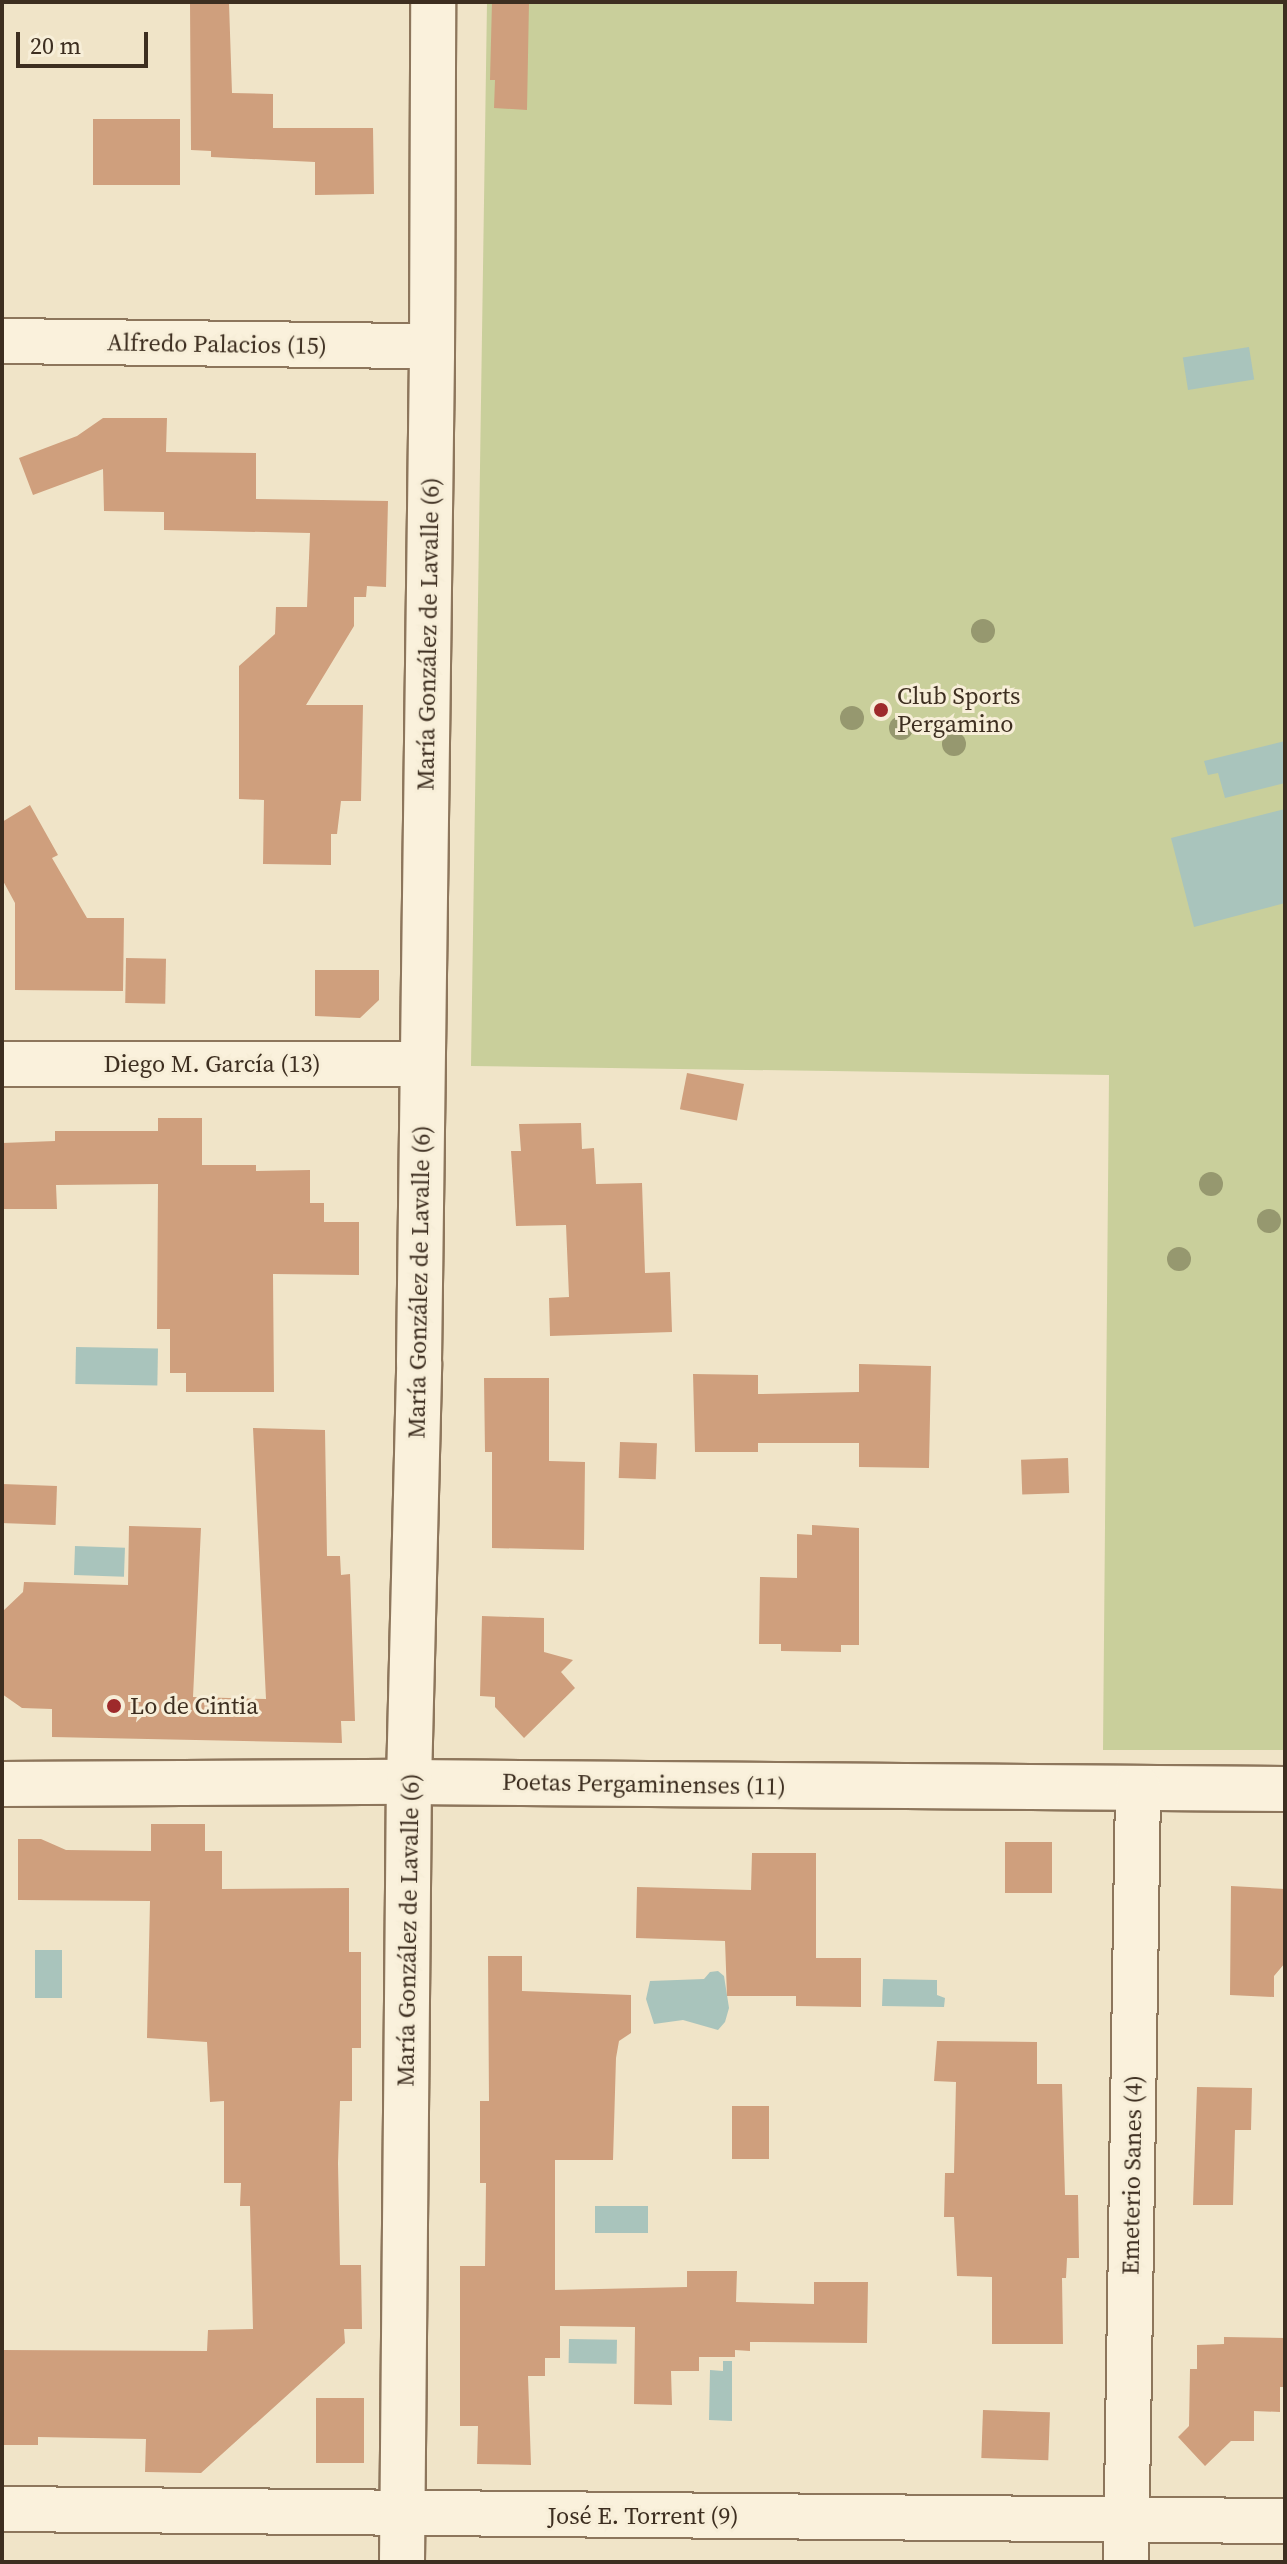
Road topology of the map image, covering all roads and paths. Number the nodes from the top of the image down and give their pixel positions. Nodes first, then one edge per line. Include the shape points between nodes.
1 (433, 2) edge
2 (2, 341) edge
3 (432, 346) junction
4 (2, 1064) edge
5 (422, 1064) junction
6 (409, 1782) junction
7 (2, 1784) edge
8 (1138, 1788) junction
9 (1285, 1789) edge
10 (2, 2509) edge
11 (402, 2514) junction
12 (1126, 2519) junction
13 (1285, 2521) edge
14 (402, 2562) edge
15 (1126, 2562) edge

1 - 3 street, María González de Lavalle (6)
2 - 3 street, Alfredo Palacios (15)
3 - 5 street, María González de Lavalle (6)
4 - 5 street, Diego M. García (13)
5 - 6 street, María González de Lavalle (6)
6 - 7 street, Poetas Pergaminenses (11)
6 - 8 street, Poetas Pergaminenses (11)
6 - 11 street, María González de Lavalle (6)
8 - 9 street, Poetas Pergaminenses (11)
8 - 12 street, Emeterio Sanes (4)
10 - 11 street, José E. Torrent (9)
11 - 12 street, José E. Torrent (9)
11 - 14 street, María González de Lavalle (6)
12 - 13 street, José E. Torrent (9)
12 - 15 street, Emeterio Sanes (4)

